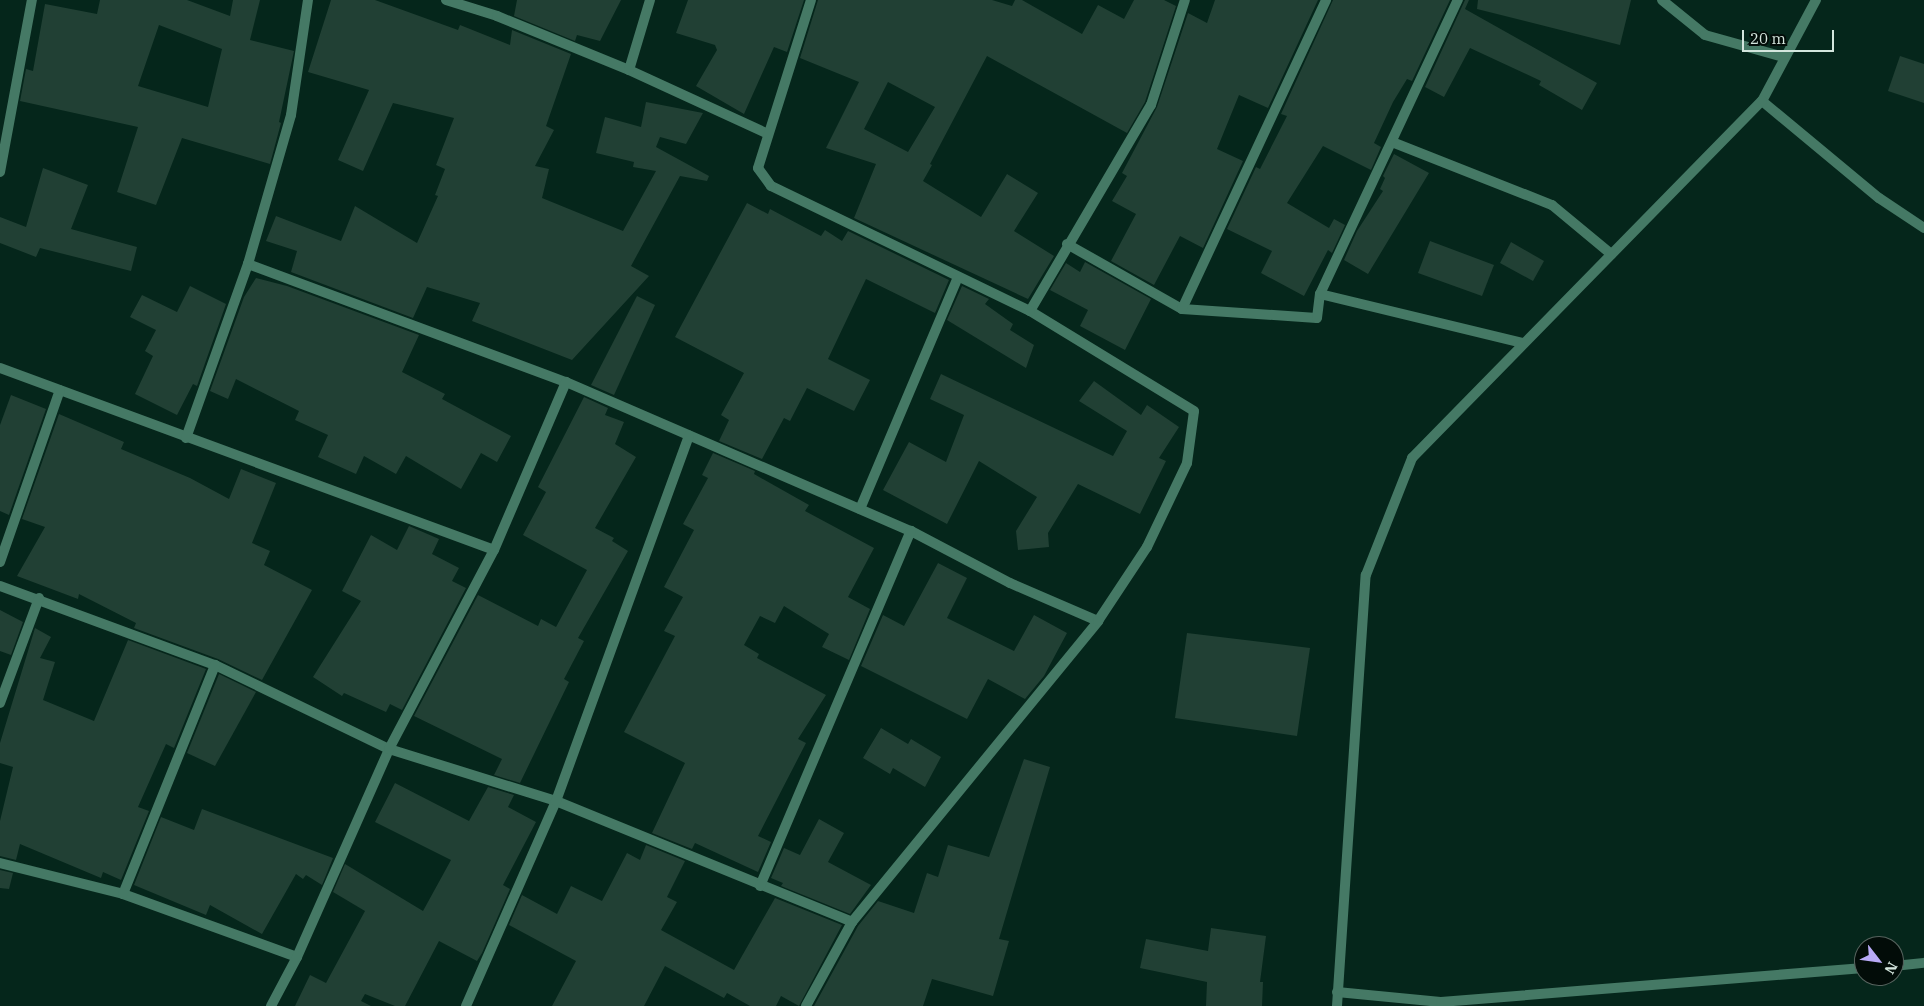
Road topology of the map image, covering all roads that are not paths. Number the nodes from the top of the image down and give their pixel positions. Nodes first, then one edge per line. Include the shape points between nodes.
1 (32, 0) edge
2 (308, 0) edge
3 (446, 0) edge
4 (650, 0) edge
5 (811, 0) edge
6 (1185, 0) edge
7 (1326, 0) edge
8 (1458, 0) edge
9 (1662, 0) edge
10 (1816, 0) edge
11 (1784, 57) junction
12 (629, 70) junction
13 (1762, 101) junction
14 (768, 134) junction
15 (1392, 142) junction
16 (0, 172) edge
17 (1924, 228) edge
18 (1067, 244) junction
19 (1611, 254) junction
20 (248, 264) junction
21 (958, 277) junction
22 (1320, 294) junction
23 (1182, 309) junction
24 (1030, 311) junction
25 (1522, 344) junction
26 (0, 368) edge
27 (566, 382) junction
28 (60, 390) junction
29 (688, 435) junction
30 (186, 438) junction
31 (860, 509) junction
32 (911, 531) junction
33 (494, 550) junction
34 (0, 562) edge
35 (0, 586) edge
36 (39, 598) junction
37 (1098, 621) junction
38 (215, 665) junction
39 (0, 703) edge
40 (389, 749) junction
41 (556, 801) junction
42 (0, 863) edge
43 (760, 886) junction
44 (124, 894) junction
45 (852, 922) junction
46 (297, 957) junction
47 (1924, 964) edge
48 (1904, 965) edge
49 (1854, 969) edge
50 (1338, 992) junction
51 (1445, 1004) edge
52 (272, 1006) edge
53 (466, 1006) edge
54 (806, 1006) edge
55 (1337, 1006) edge

1 - 16 street
2 - 20 street via 291,115
3 - 12 street via 497,16
4 - 12 street
5 - 14 street
6 - 18 street via 1151,105
7 - 23 street
8 - 15 street
9 - 11 street via 1705,35
10 - 11 street
11 - 13 street
12 - 14 street
13 - 17 street via 1880,198
13 - 19 street
14 - 21 street via 758,168 771,186
15 - 19 street via 1552,205
15 - 22 street
18 - 23 street
18 - 24 street
19 - 25 street
20 - 27 street
20 - 30 street
21 - 24 street
21 - 31 street
22 - 23 street via 1317,318
22 - 25 street
24 - 37 street via 1194,411 1187,463 1147,548
25 - 50 street via 1412,458 1366,575
26 - 28 street
27 - 29 street
27 - 33 street
28 - 30 street
28 - 34 street
29 - 31 street
29 - 41 street
30 - 33 street
31 - 32 street
32 - 37 street via 1010,583
32 - 43 street
33 - 40 street
35 - 36 street
36 - 38 street
36 - 39 street
37 - 45 street
38 - 40 street
38 - 44 street
40 - 41 street
40 - 46 street
41 - 43 street
41 - 53 street
42 - 44 street
43 - 45 street
44 - 46 street
45 - 54 street
46 - 52 street
47 - 48 street
49 - 51 street
50 - 51 street
50 - 55 street

